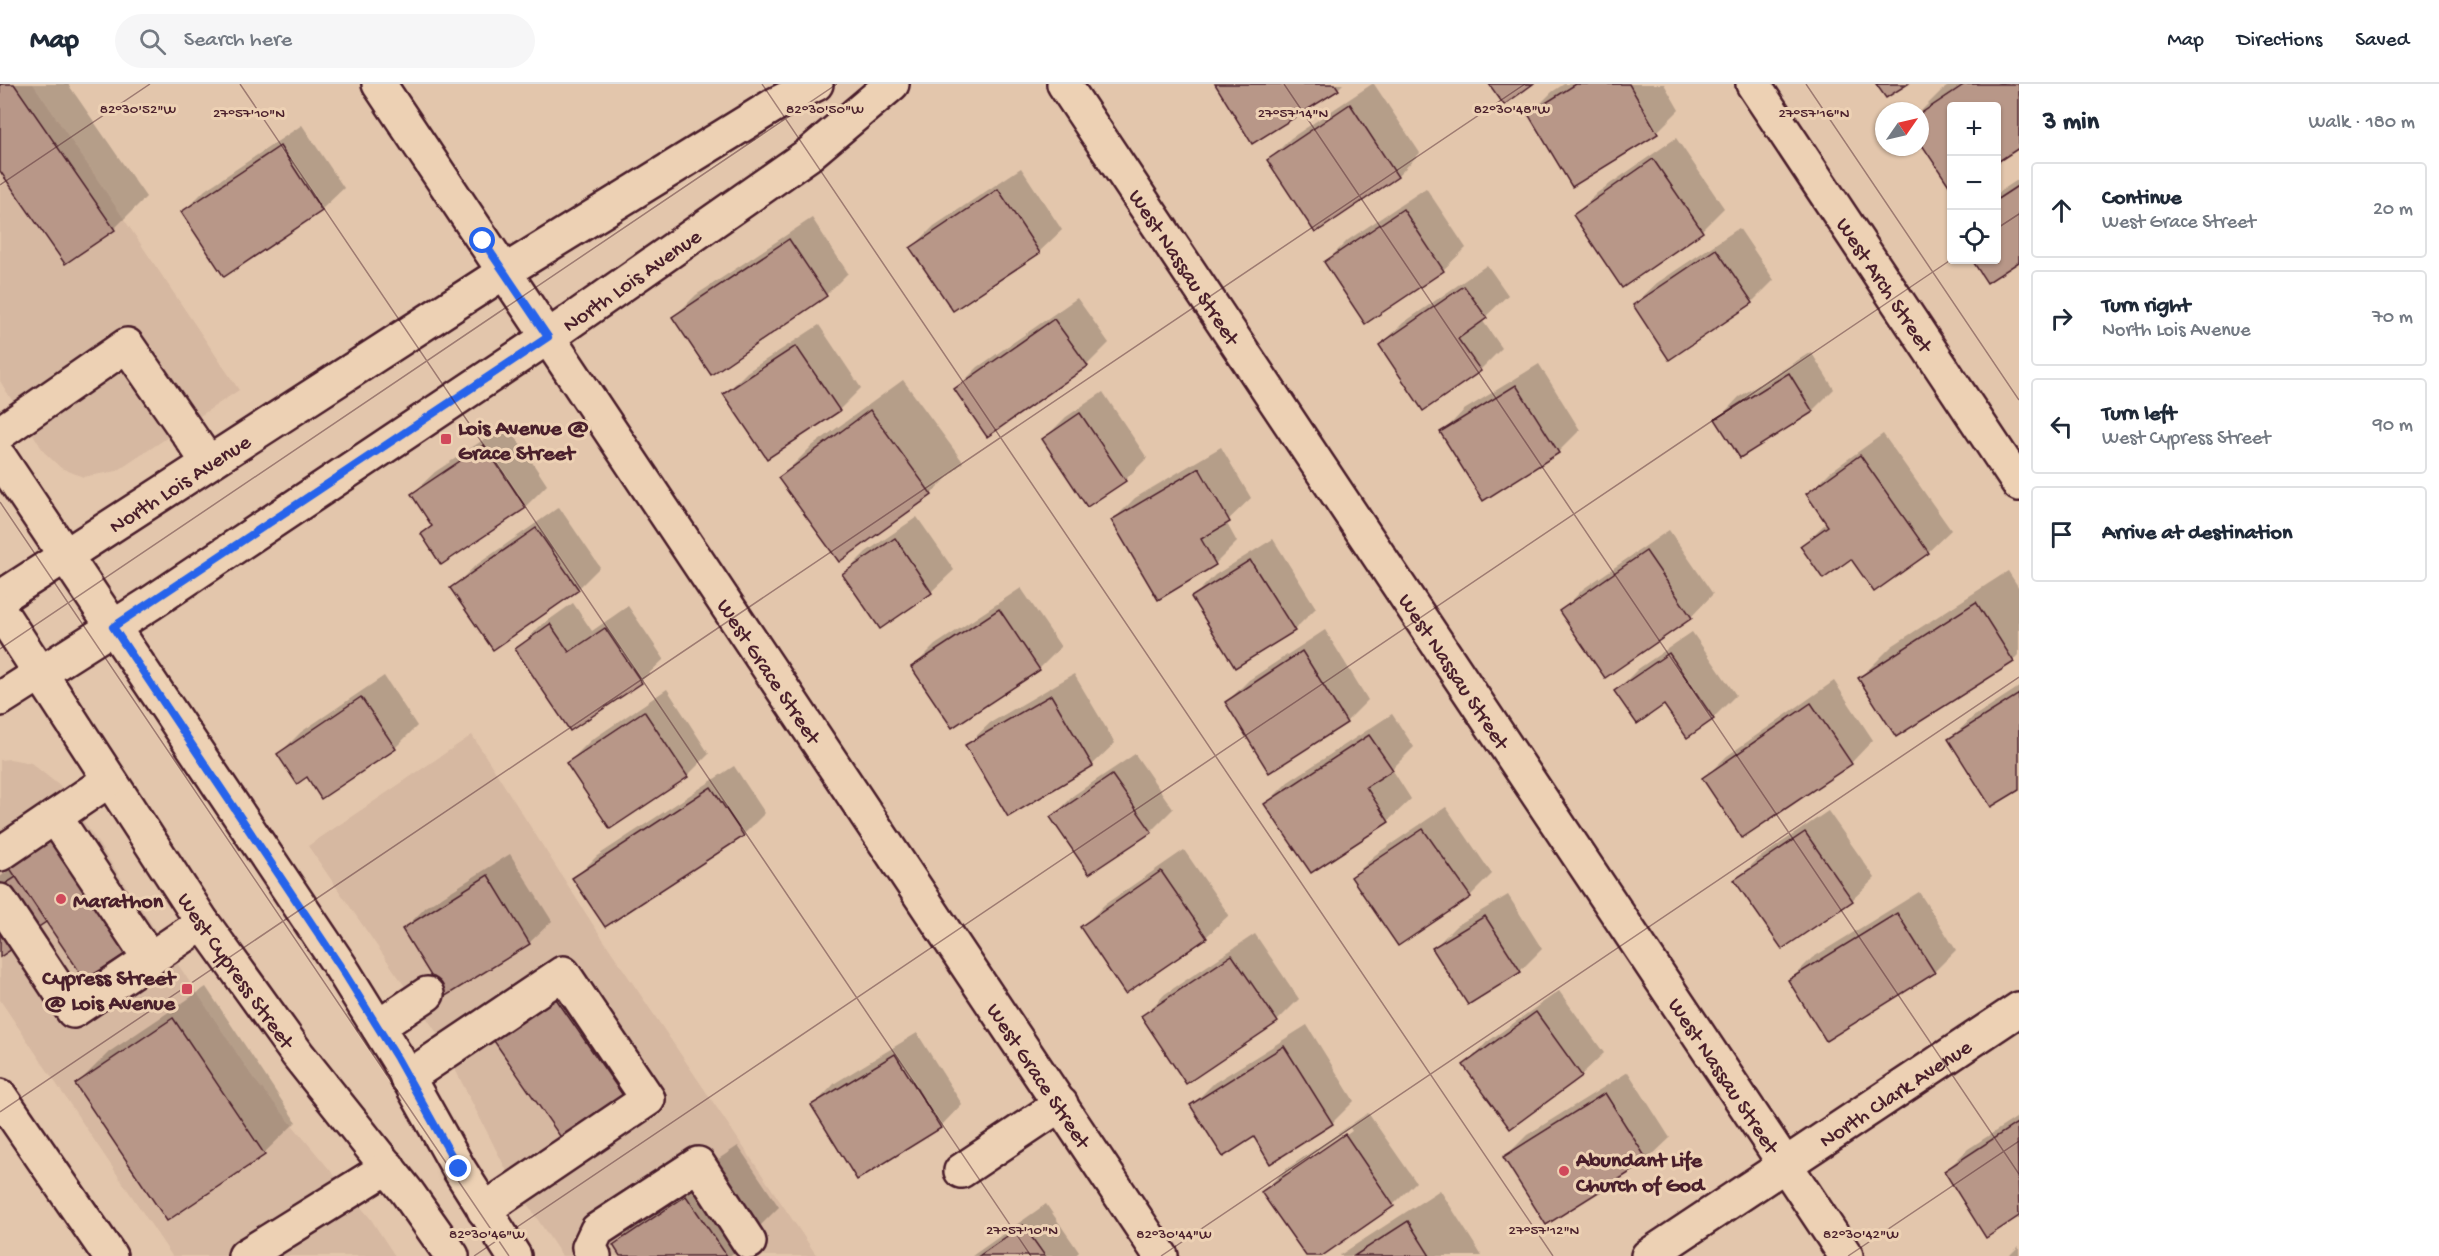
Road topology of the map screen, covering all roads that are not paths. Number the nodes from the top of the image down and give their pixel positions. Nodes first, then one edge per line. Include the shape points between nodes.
1 (379, 84) edge
2 (816, 84) edge
3 (892, 84) edge
4 (1064, 84) edge
5 (1753, 84) edge
6 (504, 272) junction
7 (548, 337) junction
8 (0, 433) edge
9 (0, 458) edge
10 (208, 462) junction
11 (2019, 484) edge
12 (65, 555) junction
13 (0, 598) edge
14 (0, 611) edge
15 (113, 627) junction
16 (42, 672) junction
17 (0, 699) edge
18 (109, 780) junction
19 (55, 817) junction
20 (0, 854) edge
21 (0, 901) edge
22 (203, 923) junction
23 (150, 959) junction
24 (428, 994) dead end
25 (2019, 1010) edge
26 (378, 1027) junction
27 (407, 1078) junction
28 (0, 1096) edge
29 (1061, 1104) junction
30 (1785, 1166) junction
31 (388, 1167) junction
32 (961, 1171) dead end
33 (484, 1210) junction
34 (749, 1242) dead end
35 (110, 1256) edge
36 (245, 1256) edge
37 (452, 1256) edge
38 (514, 1256) edge
39 (593, 1256) edge
40 (1161, 1256) edge
41 (1648, 1256) edge
42 (1846, 1256) edge

1 - 6 street, West Grace Street
2 - 6 street, North Lois Avenue via 776,104
3 - 7 street, North Lois Avenue via 808,155
4 - 30 street, West Nassau Street
5 - 11 street, West Arch Street
6 - 7 street, West Grace Street
6 - 10 street, North Lois Avenue
7 - 15 street, North Lois Avenue
7 - 29 street, West Grace Street
8 - 10 street via 127,345
9 - 12 street
10 - 12 street, North Lois Avenue
12 - 13 street, North Lois Avenue
12 - 15 street
14 - 16 street, West Cypress Street
15 - 16 street, North Lois Avenue
15 - 26 street
16 - 17 street, North Lois Avenue
16 - 18 street, West Cypress Street
18 - 19 street
18 - 22 street, West Cypress Street
19 - 20 street
19 - 23 street
21 - 23 street via 73,1011
22 - 23 street
22 - 31 street, West Cypress Street via 298,1054
24 - 26 street
25 - 30 street, North Clark Avenue
26 - 27 street
27 - 33 street
27 - 33 street via 563,973 648,1099
28 - 35 street
29 - 32 street
29 - 40 street, West Grace Street
30 - 41 street, North Clark Avenue
30 - 42 street, West Nassau Street
31 - 36 street
31 - 37 street, West Cypress Street
33 - 38 street
34 - 39 street via 698,1164 597,1230 589,1247

